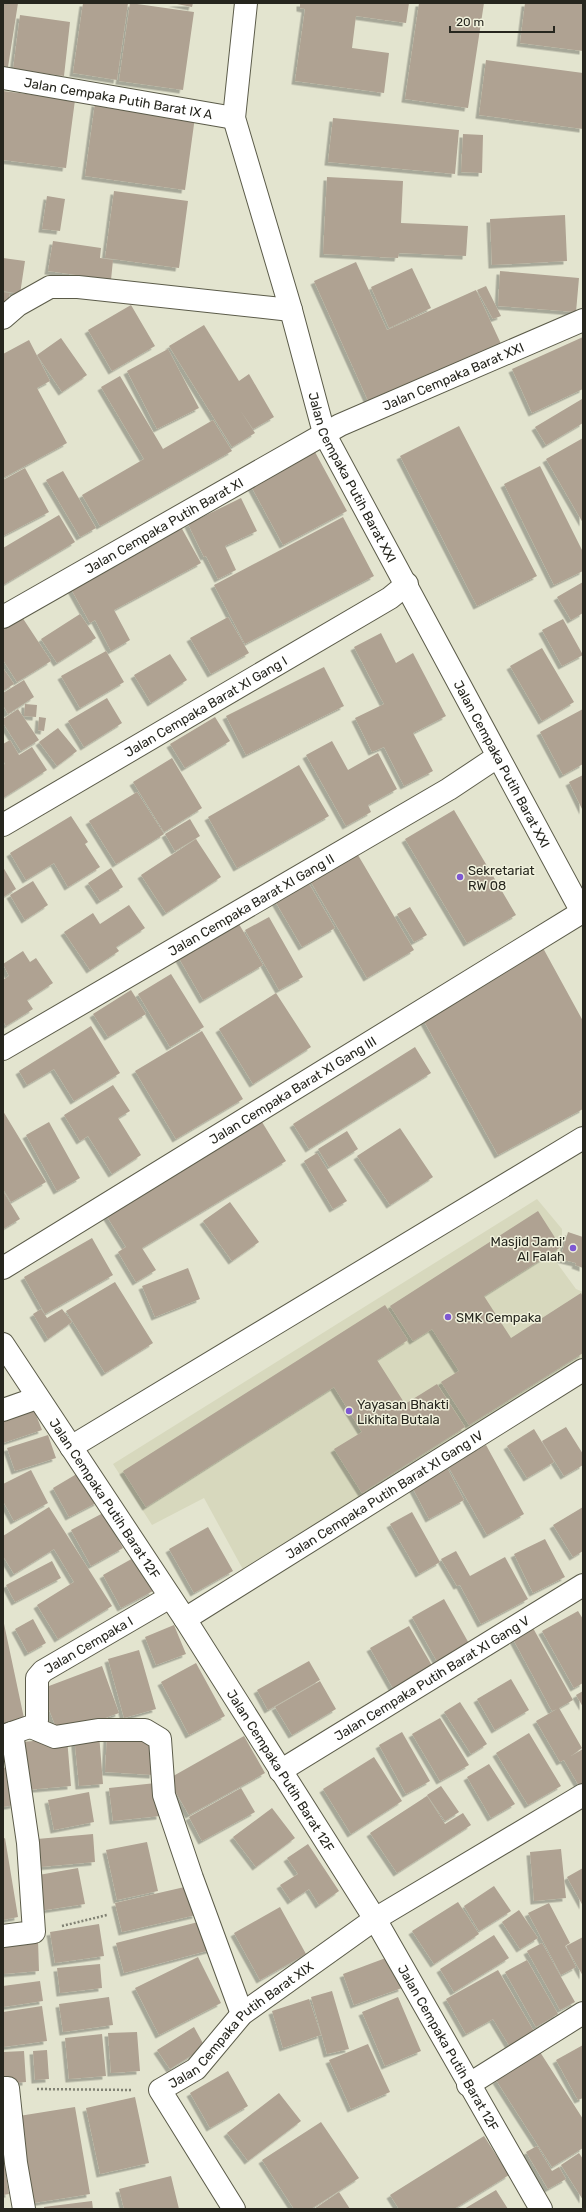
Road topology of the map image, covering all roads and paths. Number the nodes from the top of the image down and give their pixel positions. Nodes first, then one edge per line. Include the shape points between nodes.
1 (246, 3) edge
2 (3, 78) edge
3 (234, 118) junction
4 (291, 310) junction
5 (3, 318) edge
6 (583, 320) edge
7 (324, 433) junction
8 (407, 584) junction
9 (3, 617) edge
10 (497, 757) junction
11 (3, 825) edge
12 (583, 913) edge
13 (3, 1049) edge
14 (583, 1138) edge
15 (3, 1268) edge
16 (3, 1344) edge
17 (583, 1370) edge
18 (37, 1398) junction
19 (3, 1410) edge
20 (71, 1447) junction
21 (583, 1585) edge
22 (170, 1597) junction
23 (185, 1619) junction
24 (15, 1732) edge
25 (280, 1771) junction
26 (583, 1795) edge
27 (107, 1915) dead end
28 (375, 1919) junction
29 (34, 1932) junction
30 (3, 1936) edge
31 (583, 2013) edge
32 (242, 2014) junction
33 (468, 2085) junction
34 (5, 2088) edge
35 (132, 2090) dead end
36 (24, 2209) edge
37 (234, 2209) edge
38 (540, 2209) edge

1 - 3 street, Jalan Cempaka Putih Barat XXI
2 - 3 street, Jalan Cempaka Putih Barat IX A
3 - 4 street, Jalan Cempaka Putih Barat XXI
4 - 5 street via 78,287 50,287 18,305
4 - 7 street, Jalan Cempaka Putih Barat XXI
6 - 7 street, Jalan Cempaka Barat XXI
7 - 8 street, Jalan Cempaka Putih Barat XXI
7 - 9 street, Jalan Cempaka Putih Barat XI
8 - 10 street, Jalan Cempaka Putih Barat XXI
8 - 11 street, Jalan Cempaka Barat XI Gang I via 390,598
10 - 12 street, Jalan Cempaka Putih Barat XXI
10 - 13 street, Jalan Cempaka Barat XI Gang II via 449,789
12 - 15 street, Jalan Cempaka Barat XI Gang III
14 - 20 street
16 - 18 street, Jalan Cempaka Putih Barat 12F
17 - 23 street, Jalan Cempaka Putih Barat XI Gang IV
18 - 19 street
18 - 20 street, Jalan Cempaka Putih Barat 12F
20 - 22 street, Jalan Cempaka Putih Barat 12F
21 - 25 street, Jalan Cempaka Putih Barat XI Gang V
22 - 23 street, Jalan Cempaka Putih Barat 12F
22 - 24 street, Jalan Cempaka I via 43,1671 37,1678 37,1720
23 - 25 street, Jalan Cempaka Putih Barat 12F
24 - 29 street via 28,1843
24 - 32 street via 55,1737 98,1730 145,1730 160,1739 164,1795
25 - 28 street, Jalan Cempaka Putih Barat 12F
26 - 28 street, Jalan Cempaka Putih Barat XIX
27 - 29 path
28 - 32 street, Jalan Cempaka Putih Barat XIX
28 - 33 street, Jalan Cempaka Putih Barat 12F
29 - 30 street
31 - 33 street
32 - 37 street, Jalan Cempaka Putih Barat XIX via 196,2068 160,2090
33 - 38 street, Jalan Cempaka Putih Barat 12F
34 - 35 path
34 - 36 street

